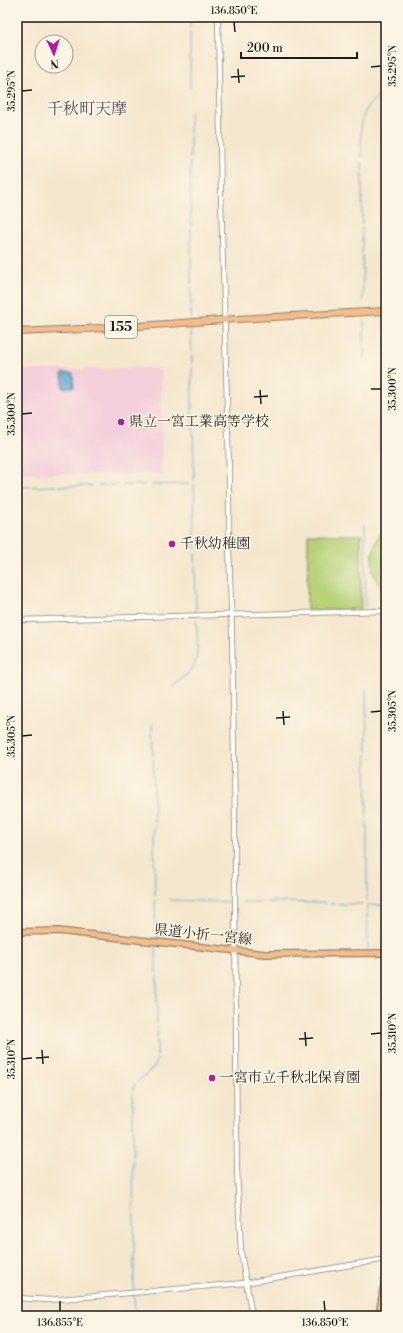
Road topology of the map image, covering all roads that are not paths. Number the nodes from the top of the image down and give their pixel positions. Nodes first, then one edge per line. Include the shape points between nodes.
1 (19, 17) edge
2 (218, 17) edge
3 (17, 22) edge
4 (386, 310) edge
5 (386, 314) edge
6 (224, 320) junction
7 (17, 332) edge
8 (386, 612) edge
9 (232, 616) junction
10 (17, 620) edge
11 (17, 932) edge
12 (235, 951) junction
13 (386, 953) edge
14 (386, 1259) edge
15 (386, 1272) edge
16 (245, 1283) junction
17 (17, 1298) edge
18 (252, 1316) edge
19 (379, 1316) edge

1 - 3 main road
2 - 6 street
4 - 6 highway, 155
5 - 6 highway, 155 via 236,322
6 - 7 highway, 155
6 - 9 street
8 - 9 street
9 - 10 street
9 - 12 street
11 - 12 main road, 県道小折一宮線 via 62,932
12 - 13 main road, 県道小折一宮線 via 265,954
12 - 16 street via 237,1169
14 - 16 street
15 - 19 main road
16 - 17 street via 49,1300
16 - 18 street

